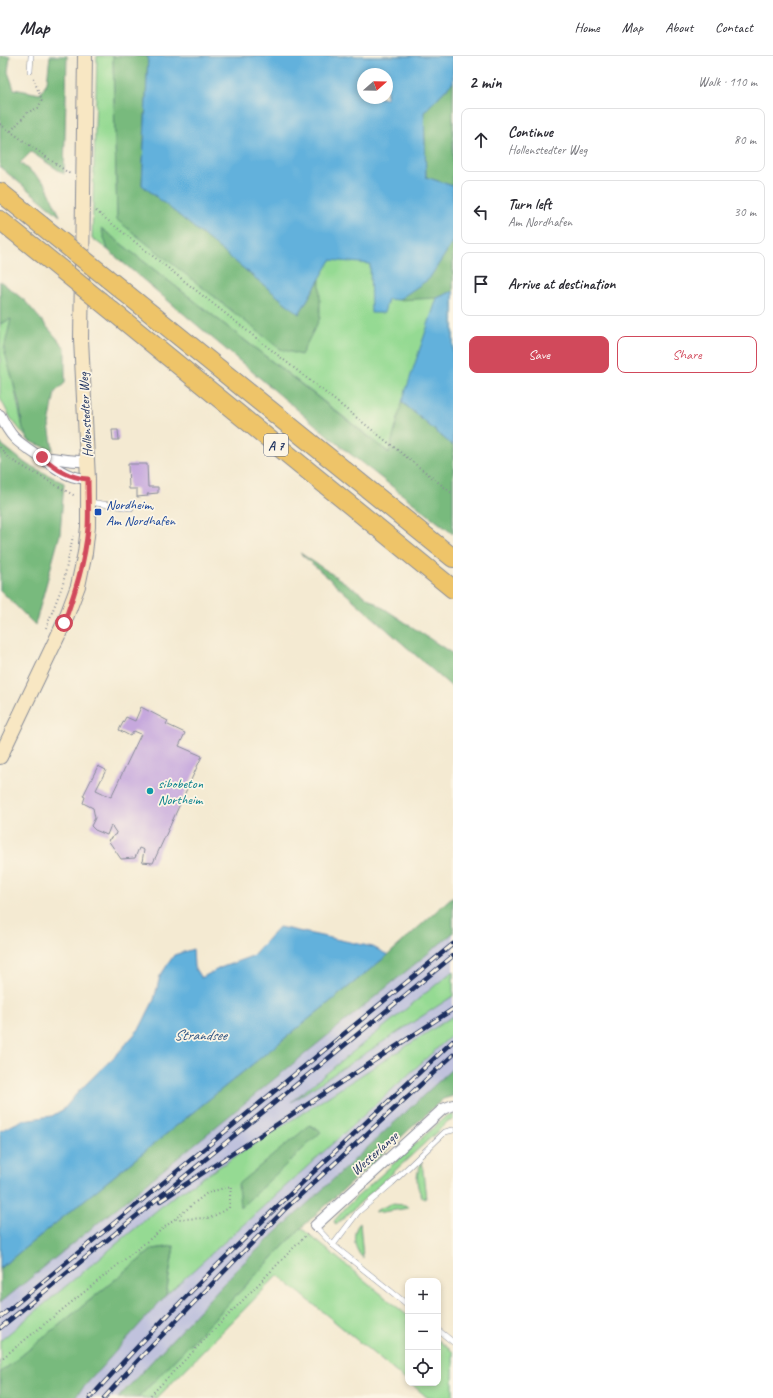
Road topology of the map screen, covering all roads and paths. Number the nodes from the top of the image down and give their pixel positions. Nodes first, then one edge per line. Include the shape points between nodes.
1 (31, 56) edge
2 (85, 56) edge
3 (30, 71) joint
4 (0, 124) edge
5 (10, 131) junction
6 (70, 167) dead end
7 (70, 174) junction
8 (70, 178) dead end
9 (84, 180) junction
10 (0, 192) edge
11 (84, 201) junction
12 (0, 220) edge
13 (0, 415) edge
14 (0, 447) edge
15 (42, 457) junction
16 (87, 461) junction
17 (82, 479) junction
18 (453, 494) edge
19 (82, 499) junction
20 (131, 508) dead end
21 (73, 535) dead end
22 (453, 558) edge
23 (453, 589) edge
24 (45, 632) dead end
25 (0, 757) edge
26 (453, 1105) edge
27 (453, 1130) edge
28 (176, 1219) junction
29 (315, 1226) junction
30 (334, 1245) junction
31 (405, 1303) edge
32 (441, 1332) edge
33 (453, 1342) edge
34 (0, 1360) edge
35 (148, 1398) edge

1 - 3 lane
2 - 9 main road, Hollenstedter Weg
3 - 5 path via 42,100 38,108 28,112
4 - 5 path
5 - 7 path
6 - 7 path
7 - 8 path
7 - 9 path
9 - 11 main road, Hollenstedter Weg
10 - 22 highway, A 7, bridge
11 - 16 main road, Hollenstedter Weg via 81,338
11 - 18 path
12 - 23 highway, A 7, bridge
13 - 15 street via 20,445
14 - 19 path via 8,458
15 - 16 street via 74,462
15 - 17 street via 55,469
16 - 17 main road, Hollenstedter Weg
17 - 19 main road, Hollenstedter Weg
17 - 19 path
19 - 20 lane
19 - 25 main road, Hollenstedter Weg via 88,527 78,586 64,623
21 - 24 path via 63,584
26 - 29 street, Westerlange via 443,1109
27 - 30 lane via 445,1132 358,1212
28 - 28 path via 207,1193 231,1186 229,1208 210,1218
28 - 34 path
29 - 30 lane
29 - 35 path
30 - 31 lane
32 - 33 lane

